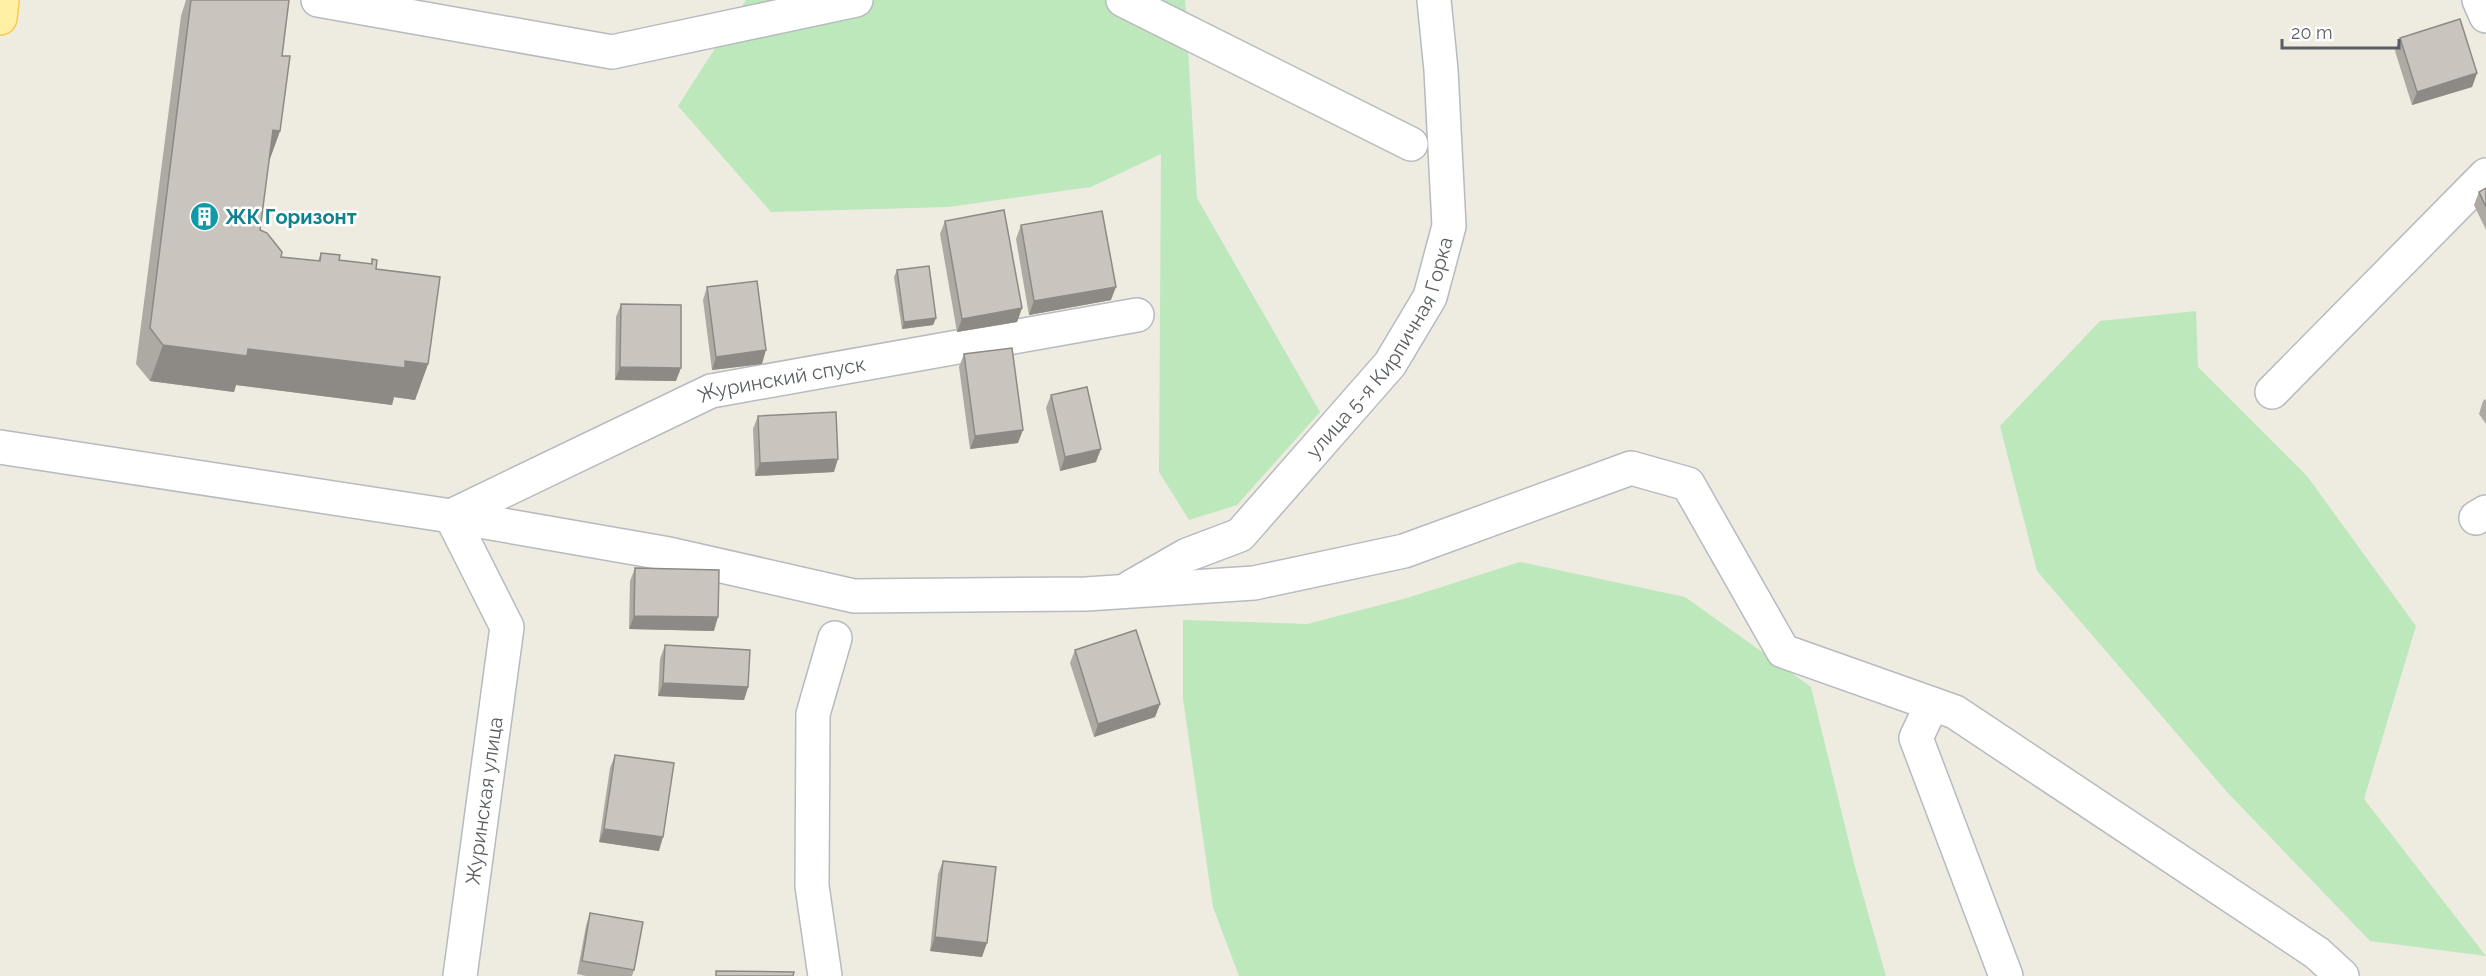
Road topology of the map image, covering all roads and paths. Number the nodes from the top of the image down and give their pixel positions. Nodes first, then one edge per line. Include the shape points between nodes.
1 (2, 0) edge
2 (318, 0) edge
3 (856, 0) edge
4 (1123, 0) edge
5 (1434, 0) edge
6 (2480, 0) edge
7 (2486, 16) edge
8 (0, 18) edge
9 (1411, 144) dead end
10 (2486, 175) edge
11 (1137, 315) dead end
12 (2272, 392) dead end
13 (0, 447) edge
14 (451, 516) junction
15 (1123, 591) junction
16 (835, 638) dead end
17 (1932, 704) junction
18 (460, 976) edge
19 (825, 976) edge
20 (2006, 976) edge
21 (2342, 976) edge

1 - 8 main road
2 - 3 street via 612,52
4 - 9 street
5 - 15 street, улица 5-я Кирпичная Горка via 1449,226 1430,297 1390,364 1239,535 1187,555
6 - 7 street
10 - 12 street
11 - 14 street, Журинский спуск via 711,392
13 - 14 street
14 - 15 street via 669,554 854,596
14 - 18 street, Журинская улица via 507,627
15 - 17 street via 1254,583 1404,551 1631,468 1688,484 1783,651
16 - 19 street via 813,714 812,886
17 - 20 street via 1916,738
17 - 21 street via 1975,725 2317,953

